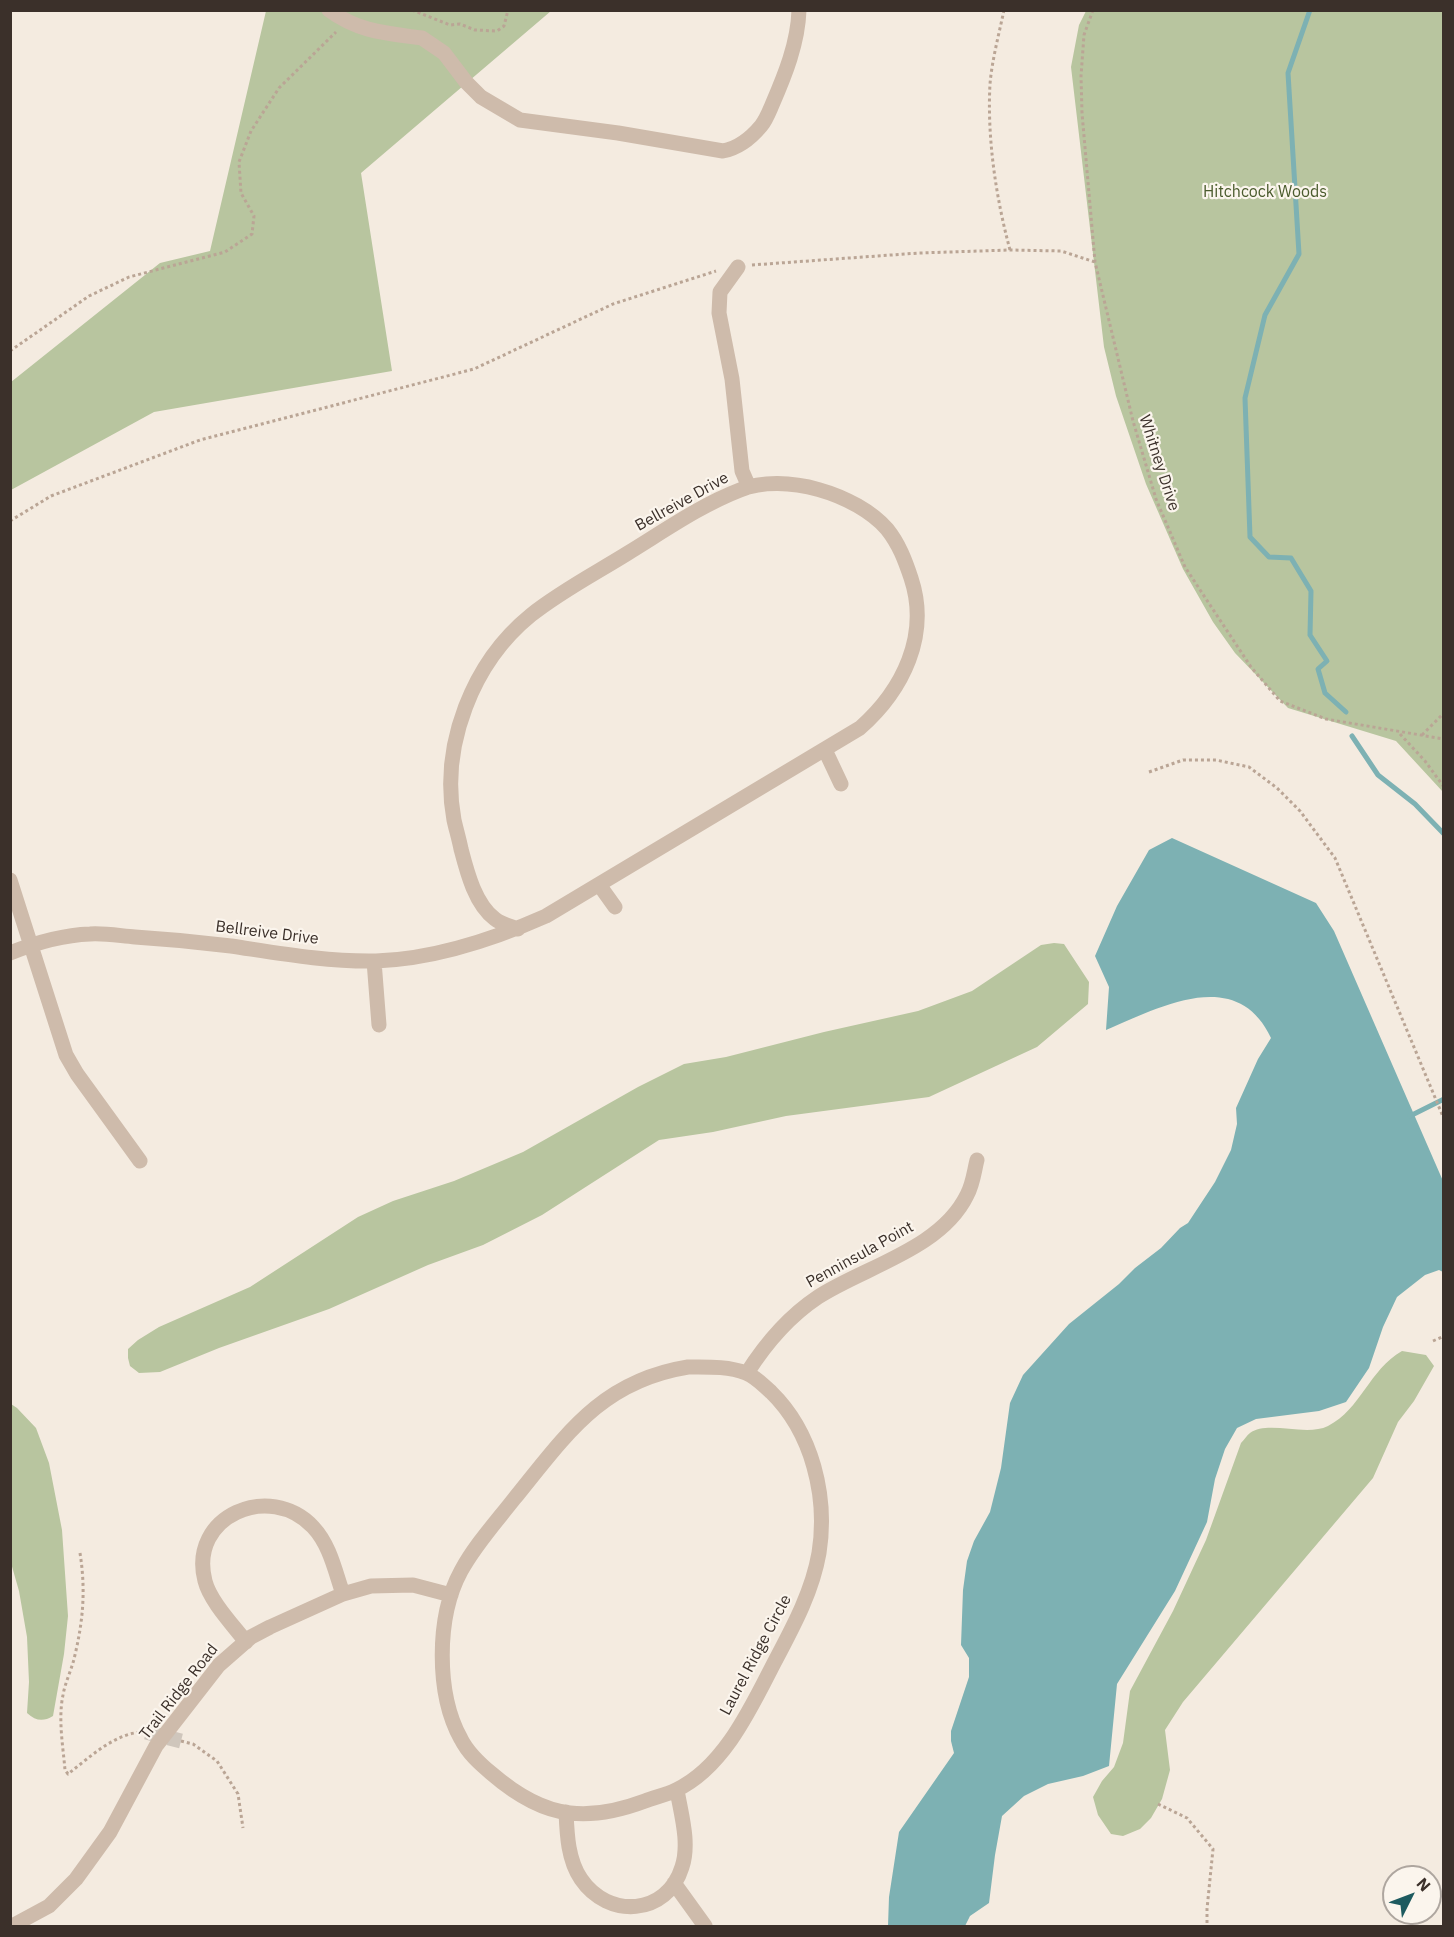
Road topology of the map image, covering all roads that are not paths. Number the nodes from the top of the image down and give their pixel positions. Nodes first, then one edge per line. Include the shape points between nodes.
1 (329, 10) edge
2 (799, 10) edge
3 (738, 267) road end
4 (749, 487) junction
5 (825, 750) junction
6 (841, 784) dead end
7 (10, 880) edge
8 (600, 886) junction
9 (615, 907) dead end
10 (518, 929) junction
11 (32, 945) junction
12 (10, 953) edge
13 (374, 961) junction
14 (379, 1025) dead end
15 (977, 1160) dead end
16 (140, 1161) dead end
17 (747, 1373) junction
18 (343, 1594) junction
19 (451, 1595) junction
20 (246, 1642) junction
21 (677, 1790) junction
22 (566, 1812) junction
23 (674, 1884) junction
24 (12, 1926) edge
25 (705, 1926) edge

1 - 2 street via 364,29 429,42 444,53 481,98 520,120 723,151 746,142 763,124 787,71
3 - 4 street via 720,292 719,313 732,379 742,471
4 - 5 street, Bellreive Drive via 792,484 841,498 862,509 896,543 916,592 918,624 906,669 897,686 860,728
4 - 10 street, Bellreive Drive via 693,514 549,602 514,631 474,686 454,755 454,819 467,873 485,910 497,921
5 - 6 street
5 - 8 street, Bellreive Drive
7 - 11 street
8 - 9 street
8 - 10 street, Bellreive Drive
10 - 13 street, Bellreive Drive via 429,955
11 - 12 street, Bellreive Drive
11 - 13 street, Bellreive Drive via 91,934
11 - 16 street via 66,1055
13 - 14 street
15 - 17 street, Penninsula Point via 967,1196 950,1219 907,1252 802,1308 774,1334
17 - 19 street via 688,1367 672,1370 618,1390 587,1413 482,1540 461,1571
17 - 21 street, Laurel Ridge Circle via 790,1412 808,1451 819,1500 819,1553 798,1617 742,1722 707,1767
18 - 19 street, Trail Ridge Road via 392,1584
18 - 20 street, Trail Ridge Road
18 - 20 street via 328,1549 303,1518 290,1510 267,1505 233,1514 209,1538 203,1570 209,1592
19 - 22 street, Laurel Ridge Circle via 442,1669 449,1709 462,1742 481,1765 510,1788 544,1806
20 - 24 street, Trail Ridge Road via 219,1665 156,1746 110,1832 76,1879 49,1906
21 - 22 street, Laurel Ridge Circle via 627,1808 590,1814
21 - 23 street via 685,1848 682,1869
22 - 23 street via 574,1866 597,1896 615,1905 639,1907 660,1898
23 - 25 street

